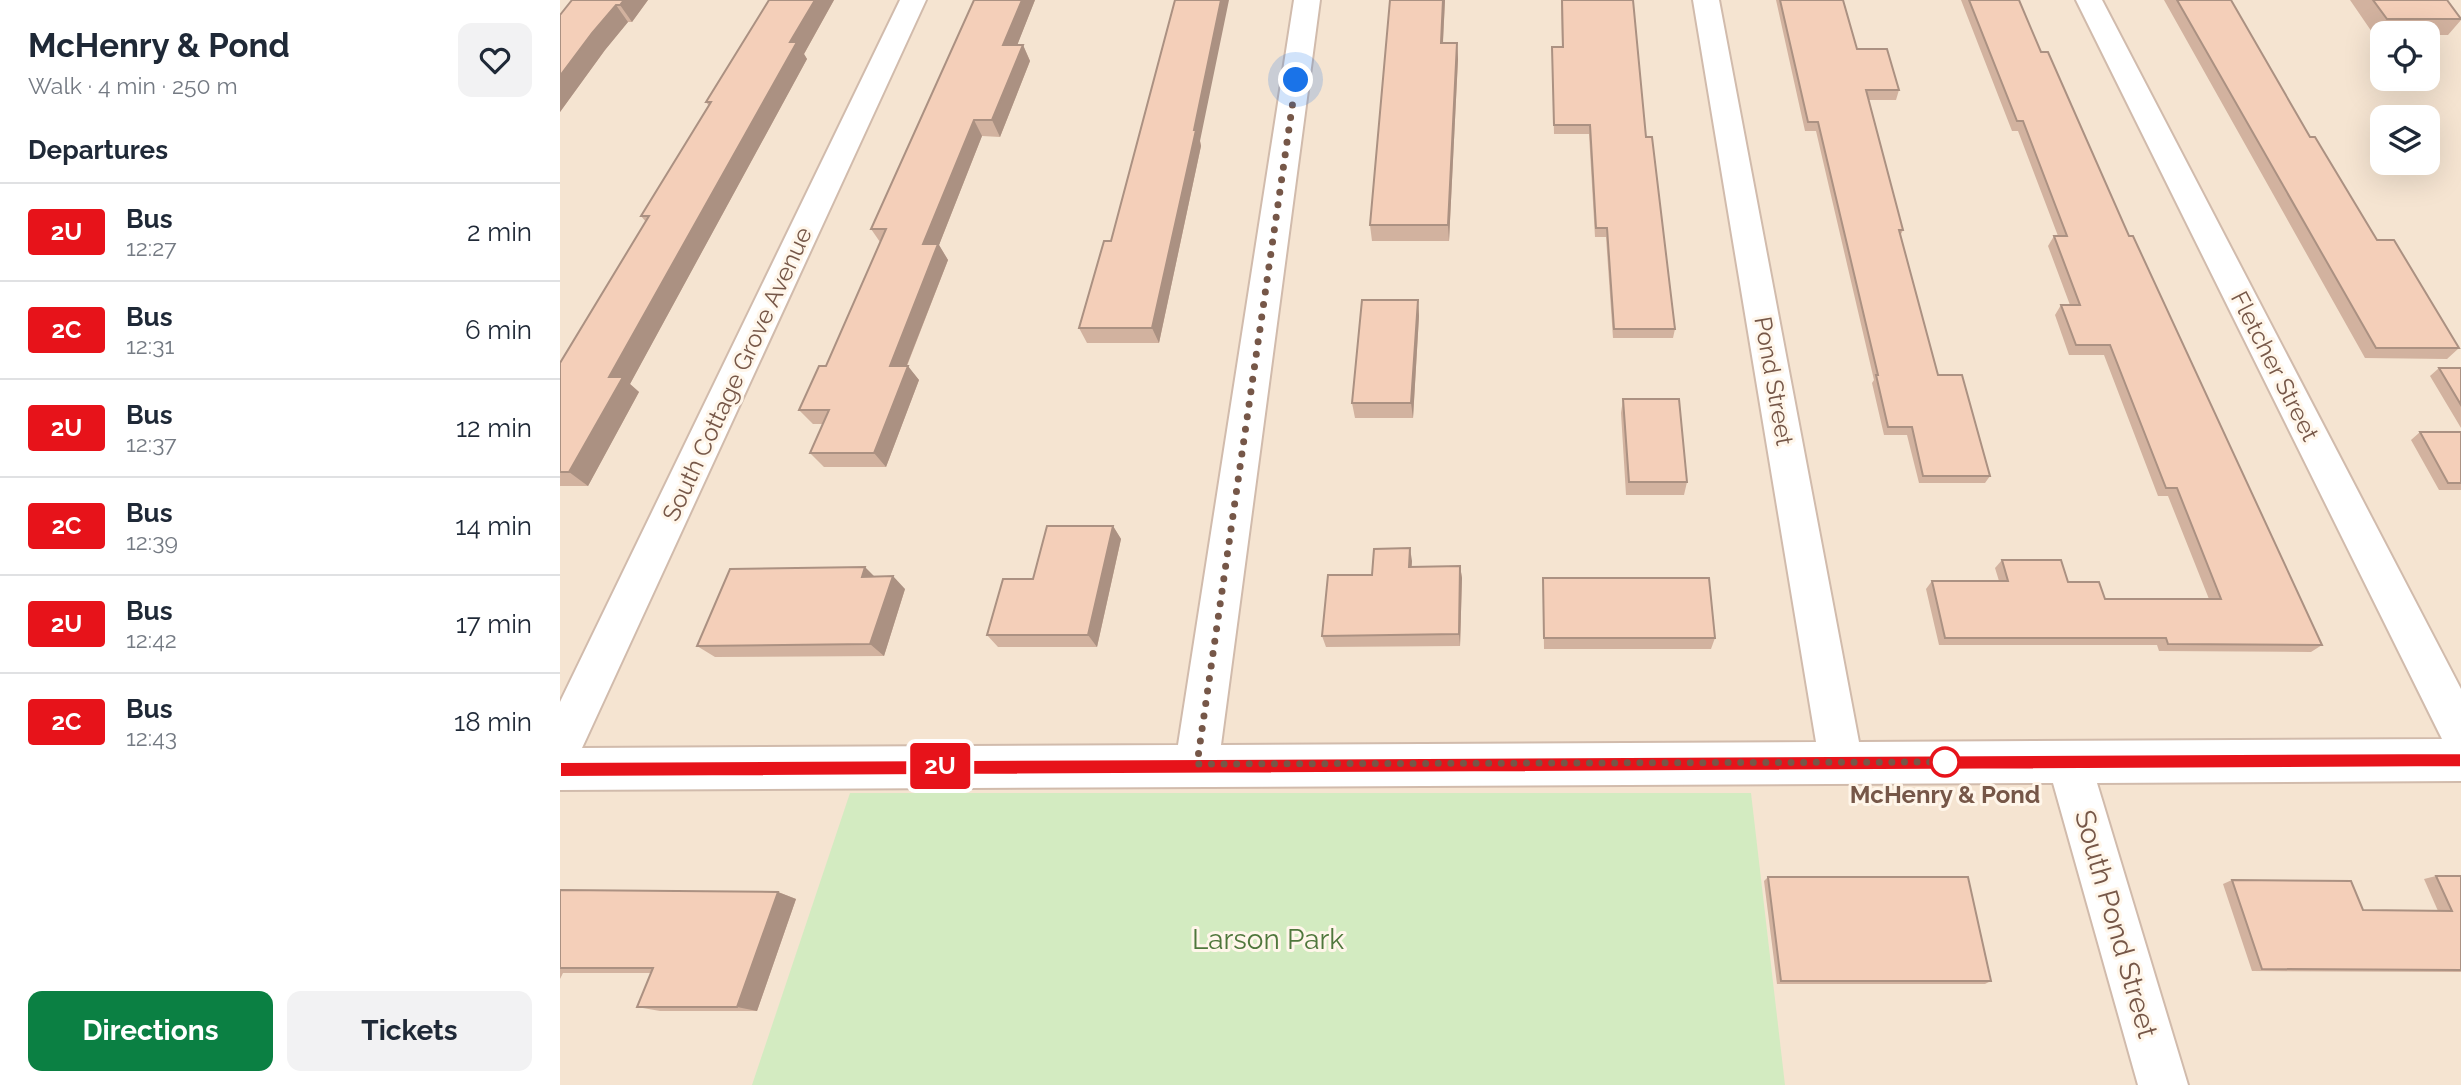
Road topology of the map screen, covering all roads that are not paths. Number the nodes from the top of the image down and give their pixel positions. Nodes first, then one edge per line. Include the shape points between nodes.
1 (913, 0) edge
2 (1307, 0) edge
3 (1706, 0) edge
4 (2090, 0) edge
5 (2461, 732) edge
6 (560, 748) edge
7 (2461, 760) edge
8 (1841, 761) junction
9 (2068, 763) junction
10 (1197, 764) junction
11 (560, 769) edge
12 (2163, 1085) edge

1 - 6 street, South Cottage Grove Avenue
2 - 10 street
3 - 8 street, Pond Street
4 - 5 street, Fletcher Street
7 - 9 street
8 - 9 street
8 - 10 street
9 - 12 street, South Pond Street
10 - 11 street

